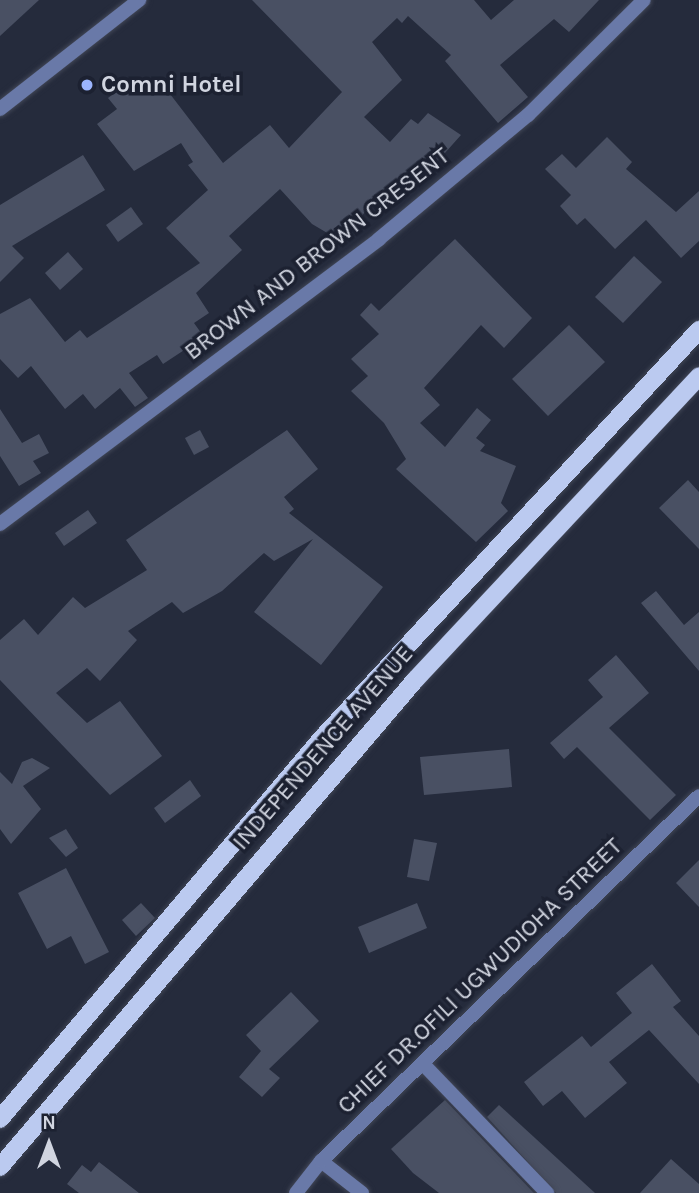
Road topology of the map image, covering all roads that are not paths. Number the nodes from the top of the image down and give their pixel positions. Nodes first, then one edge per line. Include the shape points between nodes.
1 (139, 0) edge
2 (644, 0) edge
3 (0, 109) edge
4 (699, 330) edge
5 (699, 376) edge
6 (0, 524) edge
7 (699, 796) edge
8 (424, 1065) junction
9 (0, 1119) edge
10 (321, 1161) junction
11 (0, 1167) edge
12 (296, 1193) edge
13 (362, 1193) edge
14 (547, 1193) edge

1 - 3 street
2 - 6 street, BROWN AND BROWN CRESENT via 528,115 379,239
4 - 9 main road, INDEPENDENCE AVENUE via 322,738
5 - 11 main road, INDEPENDENCE AVENUE via 415,680
7 - 8 street, CHIEF DR.OFILI UGWUDIOHA STREET
8 - 10 street, CHIEF DR.OFILI UGWUDIOHA STREET
8 - 14 street
10 - 12 street, CHIEF DR.OFILI UGWUDIOHA STREET
10 - 13 street

